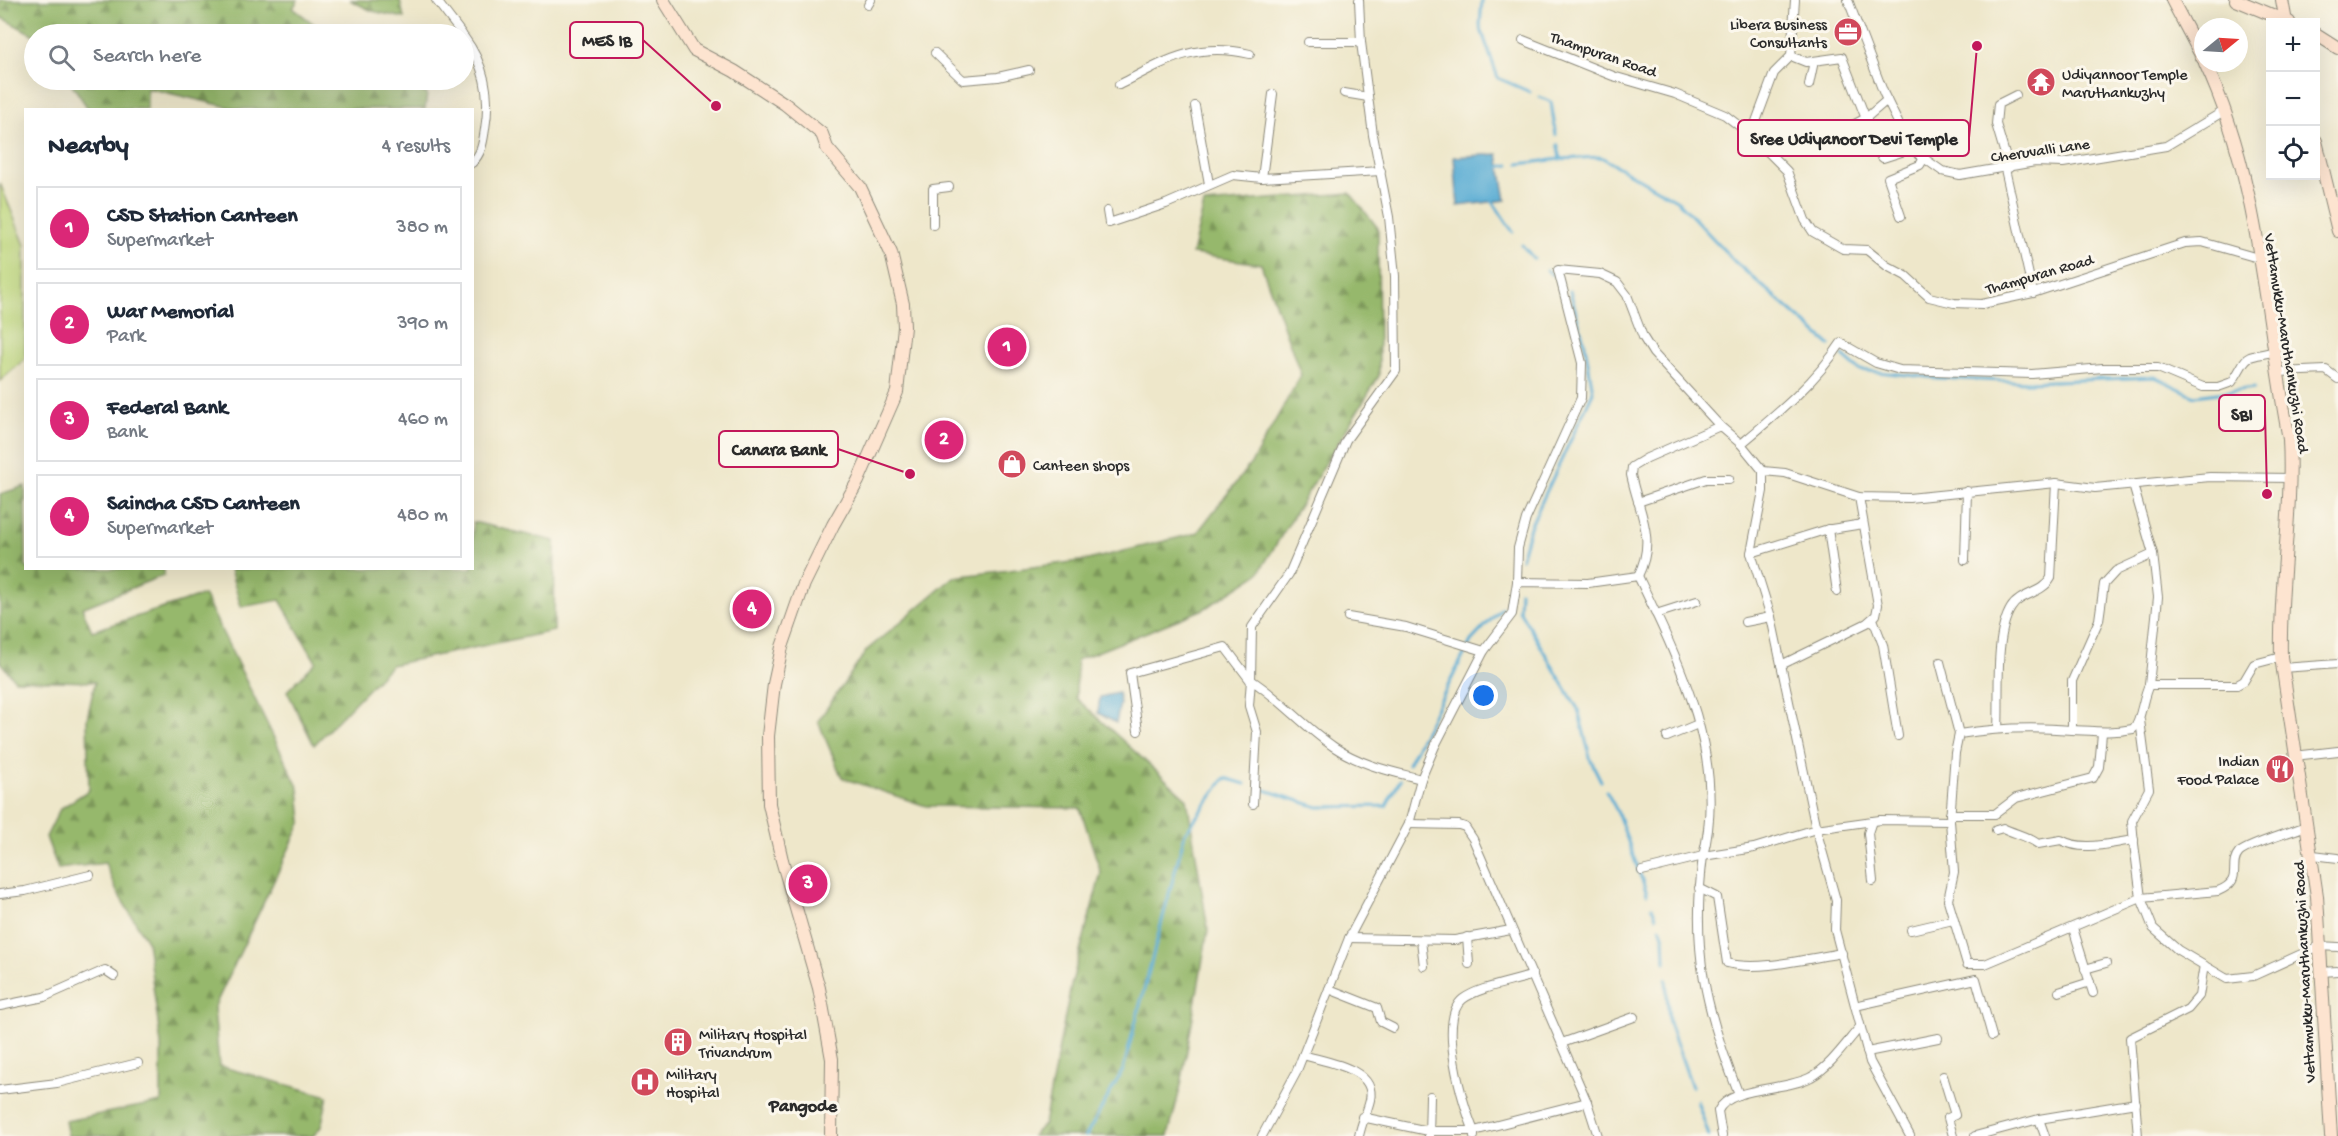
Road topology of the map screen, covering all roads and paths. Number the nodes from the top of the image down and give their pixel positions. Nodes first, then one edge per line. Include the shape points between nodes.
1 (436, 0) edge
2 (663, 0) edge
3 (1359, 0) edge
4 (1796, 0) edge
5 (1848, 0) edge
6 (2172, 0) edge
7 (2236, 0) edge
8 (2282, 0) edge
9 (2278, 18) edge
10 (2286, 18) edge
11 (454, 24) edge
12 (2320, 37) edge
13 (1523, 40) dead end
14 (1308, 42) dead end
15 (1361, 42) junction
16 (2194, 42) edge
17 (2338, 48) edge
18 (935, 53) dead end
19 (474, 54) edge
20 (1250, 54) dead end
21 (1791, 56) junction
22 (1814, 62) junction
23 (1029, 70) dead end
24 (2208, 72) edge
25 (1809, 85) dead end
26 (1119, 86) dead end
27 (1344, 93) dead end
28 (1273, 94) dead end
29 (2016, 95) dead end
30 (1368, 97) junction
31 (1887, 100) junction
32 (1195, 106) dead end
33 (2224, 111) junction
34 (1866, 118) junction
35 (1851, 126) dead end
36 (1751, 135) junction
37 (1911, 149) junction
38 (1925, 156) junction
39 (2320, 157) edge
40 (474, 160) edge
41 (2007, 169) junction
42 (1381, 171) junction
43 (1262, 178) junction
44 (1209, 184) junction
45 (949, 187) dead end
46 (1107, 212) dead end
47 (1901, 216) dead end
48 (933, 225) dead end
49 (2338, 231) edge
50 (2258, 258) junction
51 (2033, 293) junction
52 (2273, 352) junction
53 (2278, 372) junction
54 (2338, 379) edge
55 (1720, 426) junction
56 (1741, 444) junction
57 (1763, 471) junction
58 (2291, 478) junction
59 (1729, 479) dead end
60 (2056, 483) junction
61 (2133, 486) junction
62 (1967, 491) junction
63 (1859, 497) junction
64 (1638, 502) junction
65 (1863, 524) junction
66 (1828, 529) junction
67 (1751, 552) junction
68 (2153, 554) junction
69 (1965, 560) dead end
70 (1638, 576) junction
71 (1517, 582) junction
72 (1837, 592) dead end
73 (1697, 601) dead end
74 (1656, 614) junction
75 (1348, 616) dead end
76 (1771, 617) junction
77 (1873, 619) junction
78 (1745, 622) dead end
79 (1484, 651) junction
80 (1940, 662) dead end
81 (2281, 663) junction
82 (2338, 664) edge
83 (1781, 665) junction
84 (1251, 680) junction
85 (2149, 685) junction
86 (2140, 720) junction
87 (1698, 724) junction
88 (1998, 729) junction
89 (2073, 730) junction
90 (1138, 731) dead end
91 (2102, 733) junction
92 (1959, 734) junction
93 (1898, 736) dead end
94 (1666, 737) dead end
95 (2338, 751) edge
96 (2294, 756) junction
97 (1421, 779) junction
98 (1253, 804) dead end
99 (1950, 818) junction
100 (1872, 821) junction
101 (1409, 824) junction
102 (2307, 826) junction
103 (1816, 829) junction
104 (1996, 830) dead end
105 (2134, 840) junction
106 (2313, 855) junction
107 (1703, 856) junction
108 (2338, 858) edge
109 (1642, 871) dead end
110 (90, 875) dead end
111 (1873, 881) dead end
112 (1699, 888) junction
113 (0, 894) edge
114 (2141, 898) junction
115 (1953, 920) junction
116 (2073, 928) junction
117 (1511, 930) junction
118 (1911, 930) dead end
119 (1467, 937) junction
120 (1349, 938) junction
121 (1421, 940) junction
122 (2319, 946) junction
123 (2338, 947) edge
124 (1842, 953) junction
125 (2106, 963) dead end
126 (1469, 964) dead end
127 (2204, 965) junction
128 (1424, 966) dead end
129 (2085, 969) junction
130 (2338, 971) edge
131 (2320, 972) junction
132 (1533, 975) junction
133 (114, 976) dead end
134 (2090, 982) junction
135 (1329, 989) junction
136 (2059, 992) dead end
137 (2093, 993) dead end
138 (0, 1006) edge
139 (1855, 1006) junction
140 (1634, 1017) dead end
141 (1860, 1027) junction
142 (1393, 1028) dead end
143 (1992, 1036) dead end
144 (1938, 1038) dead end
145 (1562, 1043) junction
146 (1867, 1052) junction
147 (1304, 1055) junction
148 (138, 1063) dead end
149 (1943, 1076) dead end
150 (0, 1090) edge
151 (1739, 1095) junction
152 (1430, 1096) dead end
153 (1587, 1102) junction
154 (2136, 1103) junction
155 (1362, 1117) junction
156 (2039, 1119) junction
157 (1429, 1134) edge
158 (1474, 1134) edge
159 (831, 1136) edge
160 (1262, 1136) edge
161 (1359, 1136) edge
162 (1598, 1136) edge
163 (1722, 1136) edge
164 (1910, 1136) edge
165 (1953, 1136) edge
166 (1975, 1136) edge
167 (2045, 1136) edge
168 (2138, 1136) edge
169 (2331, 1136) edge

1 - 11 street
2 - 159 main road via 694,50 734,70 822,134 827,148 860,187 891,253 903,304 897,392 883,431 804,584 782,647 768,736 769,804 819,988 832,1059
3 - 15 street
4 - 21 street
5 - 31 street
6 - 16 main road, Vettamukku-Maruthankuzhi Road
7 - 9 main road
8 - 10 main road
12 - 17 main road
13 - 36 street, Thampuran Road via 1613,76 1688,99 1725,115
14 - 15 street
15 - 30 street
18 - 23 street via 963,80
19 - 40 street via 489,96 482,149
20 - 26 street via 1228,49 1196,50 1167,58
21 - 22 street
21 - 36 street via 1774,73
22 - 25 street
22 - 34 street via 1842,57
24 - 33 main road, Vettamukku-Maruthankuzhi Road
27 - 30 street
28 - 43 street
29 - 41 street via 1998,104 1996,123
30 - 42 street
31 - 34 street
31 - 37 street
32 - 44 street
33 - 41 street, Cheruvalli Lane via 2166,146
33 - 50 main road, Vettamukku-Maruthankuzhi Road via 2248,201
34 - 35 street
34 - 37 street via 1883,158
36 - 51 street, Thampuran Road via 1787,171 1805,220 1813,232 1828,242 1843,249 1868,250 1929,297 1982,304
37 - 38 street, Cheruvalli Lane
38 - 41 street, Cheruvalli Lane via 1942,171 1960,175
38 - 47 street via 1920,165 1888,178
39 - 49 main road
41 - 51 street
42 - 43 street
42 - 84 street via 1395,276 1396,371 1346,440 1289,574 1252,627
43 - 44 street via 1233,175
44 - 46 street via 1109,224
45 - 48 street via 933,189
50 - 51 street, Thampuran Road via 2202,242 2185,243
50 - 52 main road, Vettamukku-Maruthankuzhi Road
52 - 53 main road, Vettamukku-Maruthankuzhi Road
52 - 56 street via 2250,356 2242,362 2232,382 2203,387 2158,368 2032,374 1900,370 1876,363 1841,343 1826,367
53 - 54 street via 2326,370
53 - 58 main road, Vettamukku-Maruthankuzhi Road
55 - 56 street
55 - 64 street via 1637,462 1631,475
55 - 71 street via 1653,353 1627,295 1617,282 1600,274 1558,270 1584,382 1581,398 1526,519 1518,548
56 - 57 street
57 - 63 street via 1785,473
57 - 67 street
58 - 61 street via 2210,477
58 - 81 main road, Vettamukku-Maruthankuzhi Road via 2280,618
59 - 64 street via 1706,479
60 - 61 street via 2095,488
60 - 62 street
60 - 88 street via 2051,578 2047,585 2016,602 2004,623
61 - 68 street
62 - 63 street via 1909,498
62 - 69 street
63 - 65 street
64 - 70 street via 1646,526 1647,558
65 - 66 street
65 - 77 street via 1878,605
66 - 67 street
66 - 72 street
67 - 76 street
68 - 85 street via 2158,597
68 - 89 street via 2116,571 2104,584 2099,620 2072,681
70 - 71 street via 1588,583
70 - 74 street
71 - 79 street via 1512,614
73 - 74 street
74 - 87 street via 1682,666
75 - 79 street via 1406,627
76 - 78 street
76 - 83 street
77 - 83 street
77 - 93 street via 1883,645
79 - 97 street
80 - 92 street
81 - 82 street
81 - 85 street via 2254,664 2237,685
81 - 96 main road, Vettamukku-Maruthankuzhi Road
83 - 103 street
84 - 90 street via 1225,647 1130,673
84 - 97 street via 1334,747 1369,766
84 - 98 street via 1249,705 1257,732
85 - 86 street
86 - 91 street via 2133,729
86 - 105 street via 2149,789 2132,821
87 - 94 street
87 - 107 street via 1708,784
88 - 89 street
88 - 92 street
89 - 91 street
91 - 99 street via 2099,767 2093,778 2016,798 1995,814
92 - 99 street
95 - 96 street
96 - 102 main road, Vettamukku-Maruthankuzhi Road
97 - 101 street
99 - 100 street
99 - 115 street via 1954,872 1948,900
100 - 103 street
100 - 111 street via 1868,833
101 - 117 street via 1465,827
101 - 120 street
102 - 106 main road, Vettamukku-Maruthankuzhi Road
102 - 114 street via 2243,850 2235,860 2236,873 2228,887
103 - 107 street via 1754,848
103 - 124 street via 1836,900 1835,930
104 - 105 street via 2003,828 2038,844 2061,840 2069,846 2085,847
105 - 114 street
106 - 108 street
106 - 122 main road, Vettamukku-Maruthankuzhi Road
107 - 109 street
107 - 112 street
110 - 113 street
112 - 124 street via 1717,897 1727,963 1741,967 1800,962
112 - 151 street via 1698,947 1707,998
114 - 116 street
114 - 127 street via 2153,928 2178,950
115 - 116 street via 1967,964 1985,963
115 - 118 street
116 - 129 street
117 - 119 street
117 - 132 street
119 - 121 street
119 - 126 street
120 - 121 street
120 - 135 street
121 - 128 street
122 - 123 street
122 - 127 street via 2236,980
122 - 131 main road, Vettamukku-Maruthankuzhi Road
124 - 139 street
125 - 129 street
127 - 154 street via 2199,996 2188,1009 2130,1038
129 - 134 street
130 - 131 street
131 - 169 main road, Vettamukku-Maruthankuzhi Road
132 - 145 street
132 - 158 street via 1472,994 1461,1001 1452,1019 1457,1076
133 - 138 street via 105,970 44,997
134 - 136 street
134 - 137 street
135 - 142 street via 1377,1008 1381,1022
135 - 147 street
139 - 141 street
139 - 143 street via 1976,979
140 - 145 street
141 - 146 street
141 - 151 street via 1813,1077
144 - 146 street
145 - 153 street
146 - 164 street
147 - 155 street via 1363,1076 1370,1100
147 - 160 street
148 - 150 street via 57,1083
149 - 165 street via 1955,1115 1948,1118
151 - 163 street via 1728,1098 1718,1111
152 - 157 street
153 - 158 street
153 - 162 street
154 - 156 street
154 - 168 street
155 - 157 street
155 - 161 street
156 - 166 street
156 - 167 street
157 - 158 street

